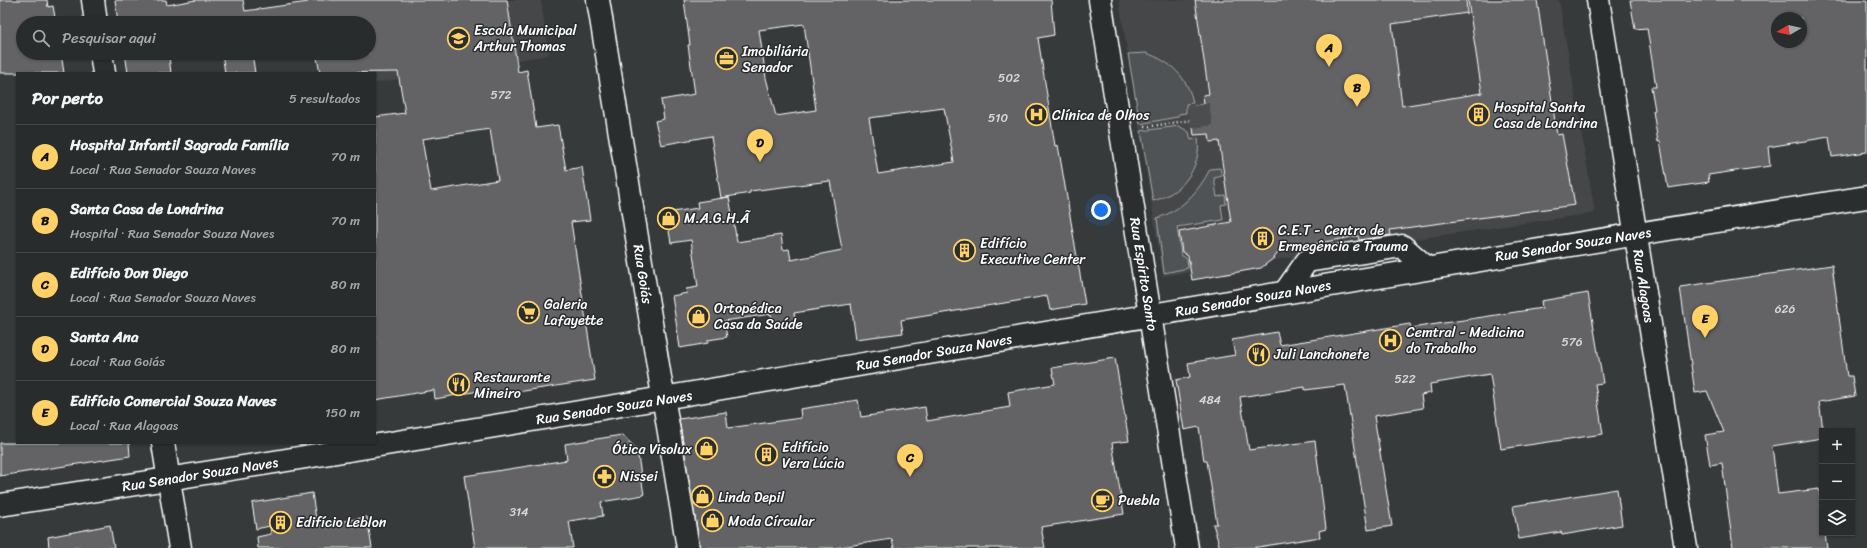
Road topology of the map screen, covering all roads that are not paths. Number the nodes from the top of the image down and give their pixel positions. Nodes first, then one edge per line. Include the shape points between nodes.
1 (93, 0) edge
2 (598, 0) edge
3 (1100, 0) edge
4 (1598, 0) edge
5 (95, 16) edge
6 (102, 60) edge
7 (104, 72) edge
8 (1867, 197) edge
9 (1636, 233) junction
10 (1150, 315) junction
11 (663, 399) junction
12 (163, 444) edge
13 (169, 479) junction
14 (0, 505) edge
15 (180, 548) edge
16 (688, 548) edge
17 (1187, 548) edge
18 (1686, 548) edge

1 - 5 main road
2 - 11 main road, Rua Goiás
3 - 10 main road, Rua Espírito Santo
4 - 9 main road, Rua Alagoas
6 - 7 main road
8 - 9 main road, Rua Senador Souza Naves
9 - 10 main road, Rua Senador Souza Naves
9 - 18 main road, Rua Alagoas
10 - 11 main road, Rua Senador Souza Naves
10 - 17 main road, Rua Espírito Santo
11 - 13 main road, Rua Senador Souza Naves
11 - 16 main road, Rua Goiás
12 - 13 main road
13 - 14 main road, Rua Senador Souza Naves
13 - 15 main road

